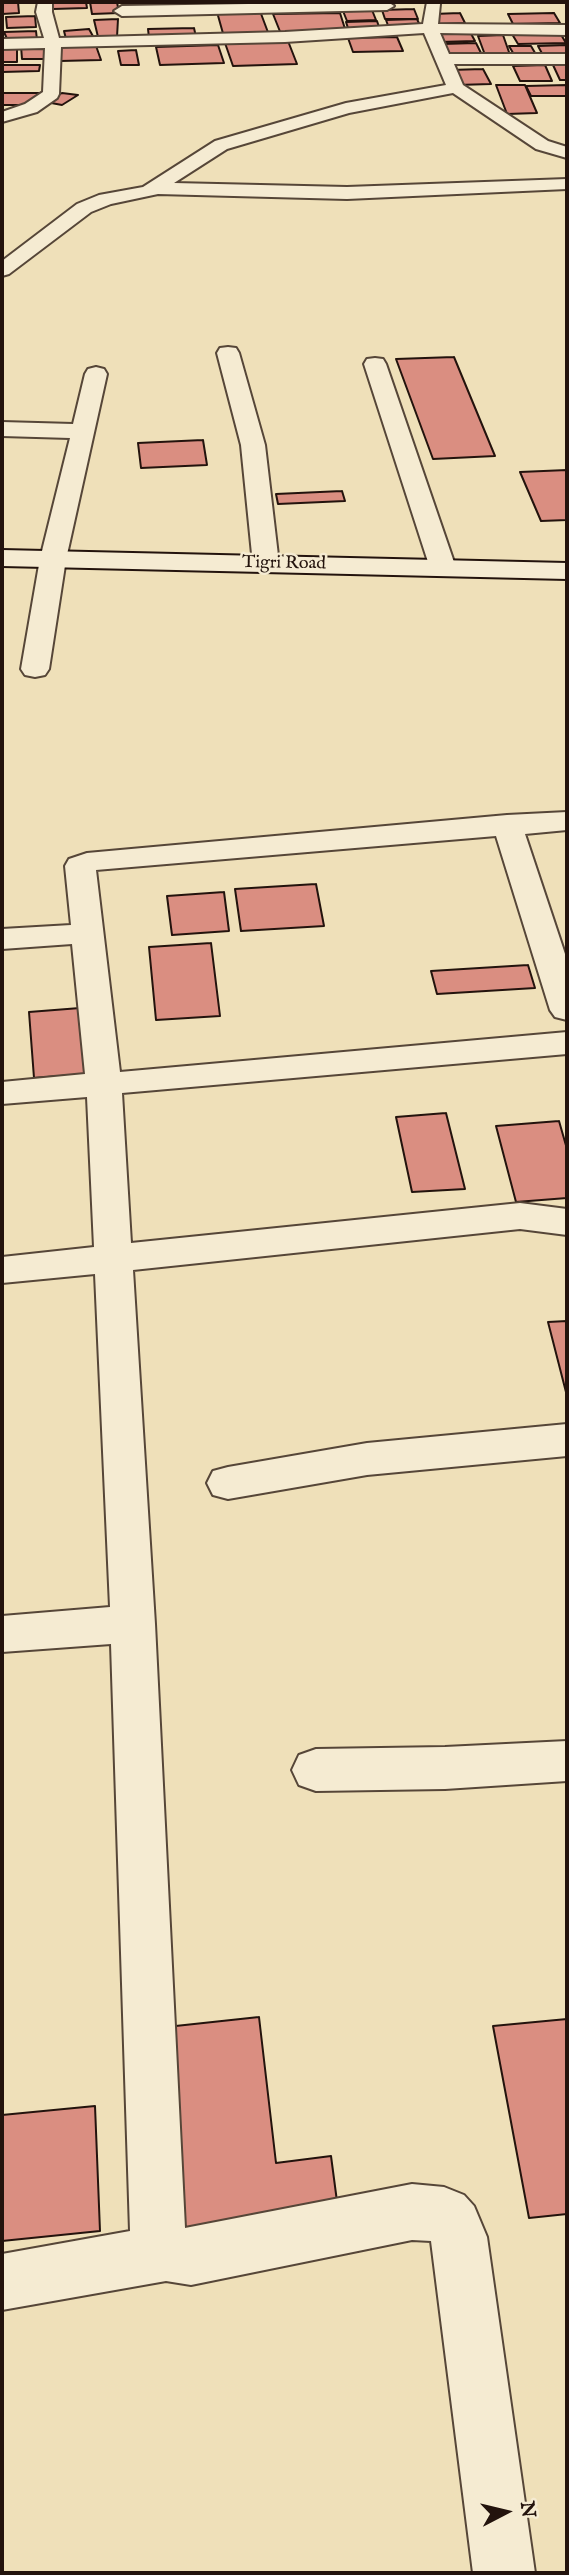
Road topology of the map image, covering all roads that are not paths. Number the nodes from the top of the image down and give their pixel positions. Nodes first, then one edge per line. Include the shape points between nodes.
1 (45, 2) edge
2 (428, 5) edge
3 (122, 7) edge
4 (430, 28) junction
5 (567, 30) edge
6 (119, 40) junction
7 (53, 43) junction
8 (2, 44) edge
9 (443, 59) junction
10 (567, 59) edge
11 (456, 88) junction
12 (2, 117) edge
13 (567, 153) edge
14 (567, 184) edge
15 (155, 188) junction
16 (2, 271) edge
17 (228, 353) dead end
18 (375, 364) dead end
19 (96, 374) dead end
20 (2, 429) edge
21 (83, 431) junction
22 (2, 558) edge
23 (53, 559) junction
24 (266, 564) junction
25 (443, 568) junction
26 (567, 571) edge
27 (35, 669) dead end
28 (567, 821) edge
29 (507, 824) junction
30 (87, 934) junction
31 (2, 939) edge
32 (567, 1010) edge
33 (567, 1043) edge
34 (104, 1086) junction
35 (2, 1093) edge
36 (567, 1222) edge
37 (114, 1259) junction
38 (2, 1270) edge
39 (567, 1440) edge
40 (228, 1483) dead end
41 (133, 1624) junction
42 (2, 1634) edge
43 (567, 1761) edge
44 (316, 1770) dead end
45 (166, 2253) junction
46 (2, 2282) edge
47 (504, 2573) edge

1 - 7 street
2 - 3 street
2 - 4 street
3 - 6 street
4 - 5 street
4 - 6 street
4 - 9 street
6 - 7 street
7 - 8 street
7 - 12 street via 51,94 31,108
9 - 10 street
9 - 11 street
11 - 13 street via 542,145
11 - 15 street via 346,108 230,142
14 - 15 street via 347,193
15 - 16 street via 84,208
17 - 24 street via 253,445
18 - 25 street
19 - 21 street
20 - 21 street
21 - 23 street
22 - 23 street, Tigri Road
23 - 24 street, Tigri Road
23 - 27 street
24 - 25 street, Tigri Road
25 - 26 street, Tigri Road
28 - 29 street
29 - 30 street via 87,862 80,866
29 - 32 street
30 - 31 street
30 - 34 street
33 - 34 street
34 - 35 street
34 - 37 street
36 - 37 street via 520,1216
37 - 38 street
37 - 41 street
39 - 40 street via 367,1459
41 - 42 street
41 - 45 street via 157,2227
43 - 44 street
45 - 46 street
45 - 47 street via 191,2257 412,2212 444,2215 459,2237

